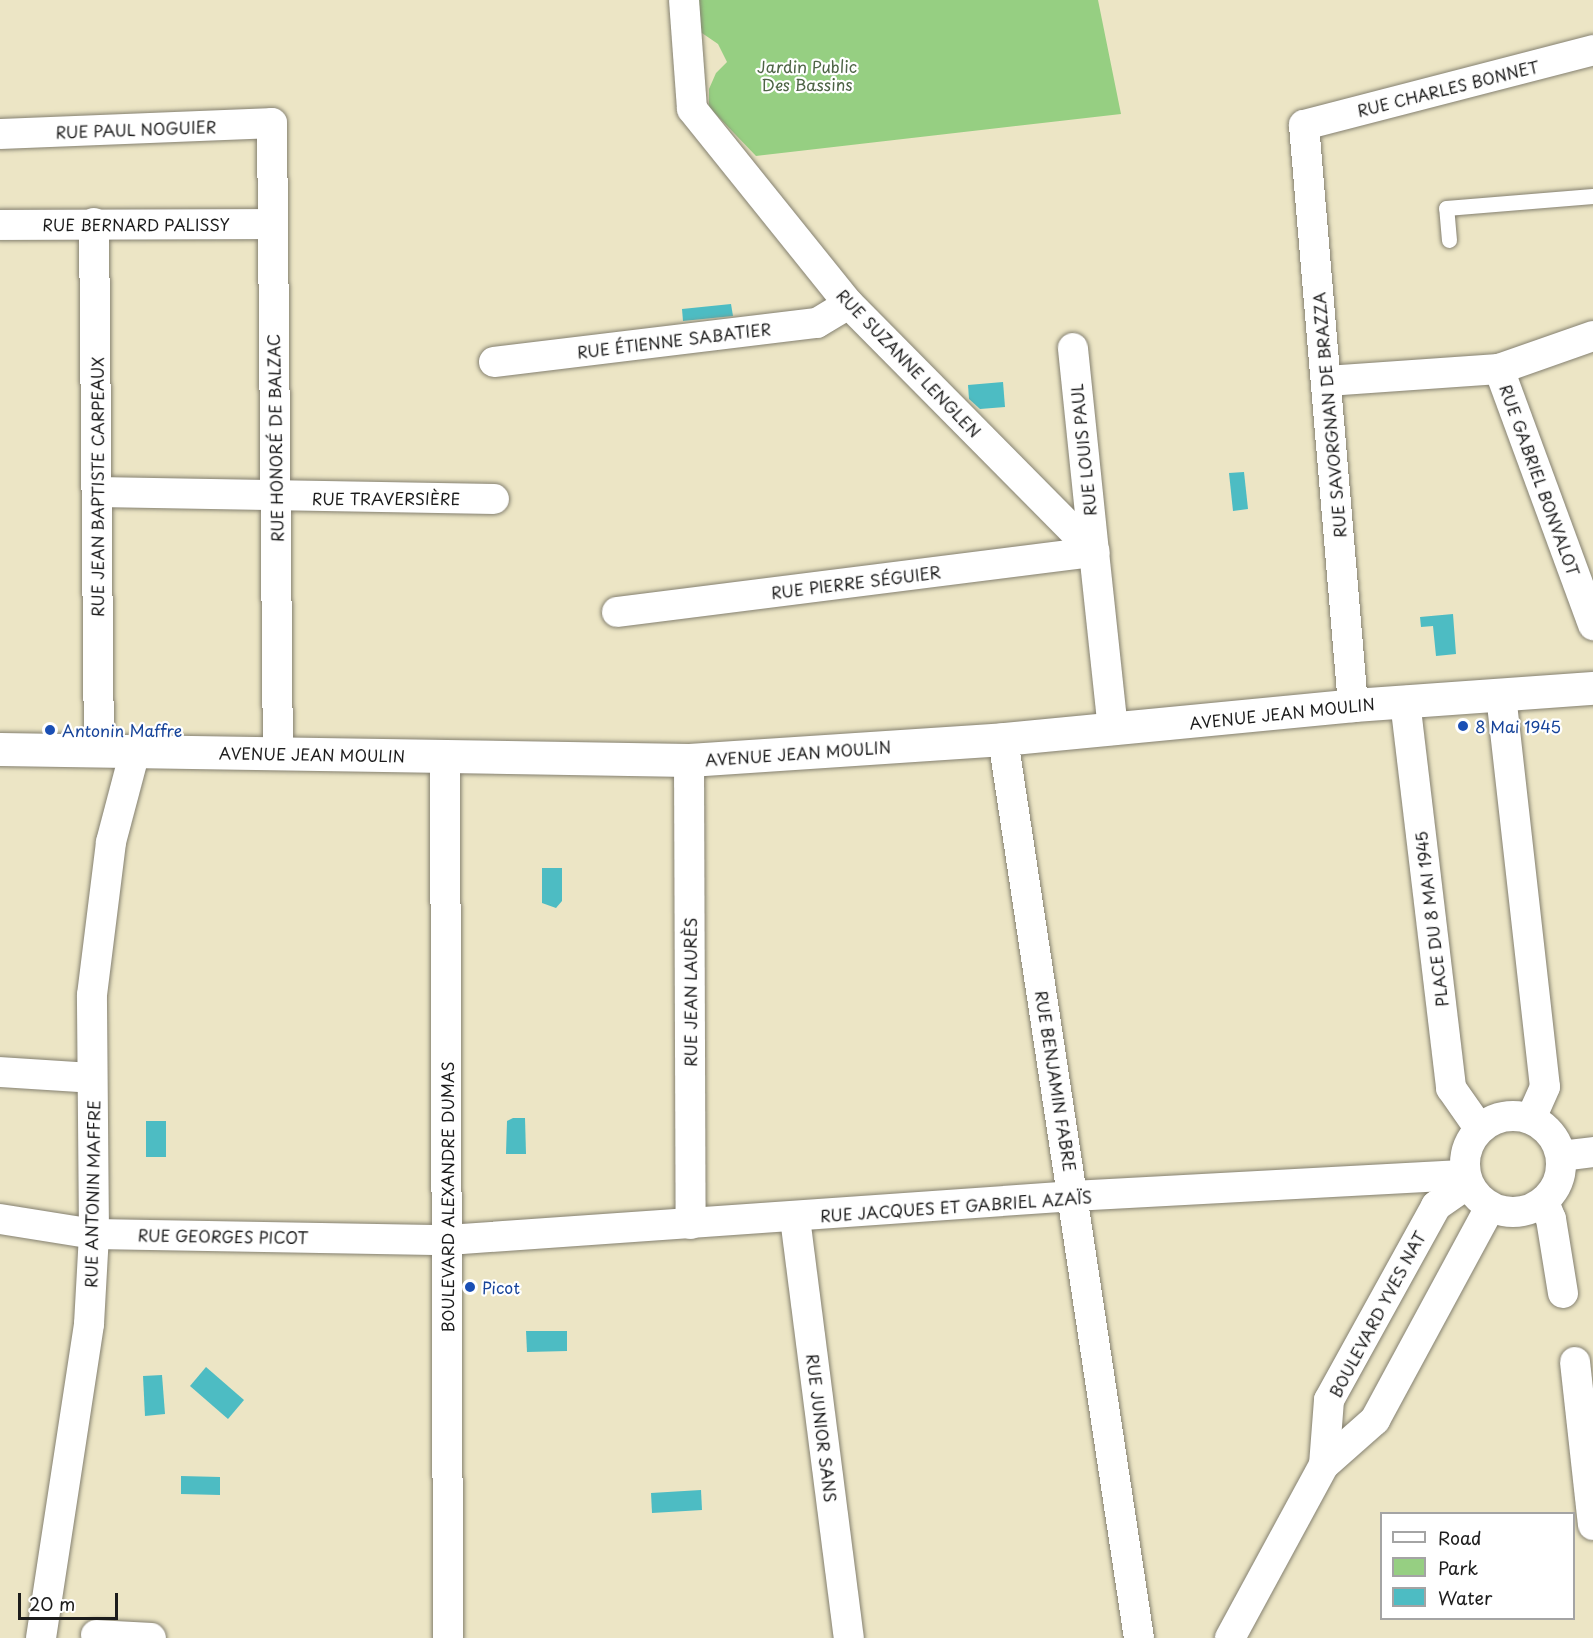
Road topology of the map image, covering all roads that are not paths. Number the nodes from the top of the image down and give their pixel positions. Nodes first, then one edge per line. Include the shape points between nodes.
1 (684, 0) edge
2 (1591, 55) edge
3 (272, 123) joint
4 (1304, 125) joint
5 (0, 134) edge
6 (1593, 195) edge
7 (94, 223) junction
8 (272, 224) junction
9 (0, 225) edge
10 (1449, 240) dead end
11 (849, 304) junction
12 (1593, 336) edge
13 (1073, 348) dead end
14 (494, 362) dead end
15 (1499, 369) junction
16 (1327, 381) junction
17 (98, 492) junction
18 (277, 497) junction
19 (494, 499) dead end
20 (1094, 552) junction
21 (617, 612) dead end
22 (1593, 625) edge
23 (1593, 688) edge
24 (1501, 695) junction
25 (1405, 702) junction
26 (1353, 705) junction
27 (1113, 730) junction
28 (1003, 739) junction
29 (0, 749) edge
30 (99, 751) junction
31 (135, 751) junction
32 (278, 754) junction
33 (445, 757) junction
34 (689, 760) junction
35 (0, 1072) edge
36 (92, 1078) junction
37 (1531, 1119) junction
38 (1479, 1128) junction
39 (1593, 1152) edge
40 (1561, 1156) junction
41 (1467, 1179) junction
42 (1074, 1196) junction
43 (1544, 1202) junction
44 (1490, 1207) junction
45 (795, 1218) junction
46 (0, 1219) edge
47 (691, 1224) junction
48 (94, 1234) junction
49 (448, 1240) junction
50 (1563, 1293) dead end
51 (1575, 1362) dead end
52 (1324, 1465) junction
53 (1593, 1525) edge
54 (96, 1635) dead end
55 (41, 1638) edge
56 (151, 1638) edge
57 (448, 1638) edge
58 (849, 1638) edge
59 (1139, 1638) edge
60 (1230, 1638) edge

1 - 11 street, RUE SUZANNE LENGLEN via 692,110
2 - 4 street, RUE CHARLES BONNET
3 - 5 street, RUE PAUL NOGUIER
3 - 8 street, RUE HONORÉ DE BALZAC
4 - 16 street, RUE SAVORGNAN DE BRAZZA
6 - 10 lane via 1446,208
7 - 8 street, RUE BERNARD PALISSY
7 - 9 street, RUE BERNARD PALISSY
7 - 17 street, RUE JEAN BAPTISTE CARPEAUX
8 - 18 street, RUE HONORÉ DE BALZAC
11 - 14 street, RUE ÉTIENNE SABATIER via 818,323
11 - 20 street, RUE SUZANNE LENGLEN
12 - 15 street
13 - 20 street, RUE LOUIS PAUL
15 - 16 street
15 - 22 street, RUE GABRIEL BONVALOT
16 - 26 street, RUE SAVORGNAN DE BRAZZA
17 - 18 street, RUE TRAVERSIÈRE
17 - 30 street, RUE JEAN BAPTISTE CARPEAUX
18 - 19 street, RUE TRAVERSIÈRE
18 - 32 street, RUE HONORÉ DE BALZAC
20 - 21 street, RUE PIERRE SÉGUIER
20 - 27 street
23 - 24 street, AVENUE JEAN MOULIN
24 - 25 street, AVENUE JEAN MOULIN
24 - 37 street via 1545,1087
25 - 26 street, AVENUE JEAN MOULIN
25 - 38 street, PLACE DU 8 MAI 1945 via 1451,1088
26 - 27 street, AVENUE JEAN MOULIN
27 - 28 street, AVENUE JEAN MOULIN
28 - 34 street, AVENUE JEAN MOULIN
28 - 42 street, RUE BENJAMIN FABRE
29 - 30 street, AVENUE JEAN MOULIN
30 - 31 street, AVENUE JEAN MOULIN
31 - 32 street, AVENUE JEAN MOULIN
31 - 36 street, RUE ANTONIN MAFFRE via 111,842 92,995
32 - 33 street, AVENUE JEAN MOULIN
33 - 34 street, AVENUE JEAN MOULIN
33 - 49 street, BOULEVARD ALEXANDRE DUMAS
34 - 47 street, RUE JEAN LAURÈS
35 - 36 street
36 - 48 street, RUE ANTONIN MAFFRE
37 - 38 street via 1513,1115
37 - 40 street via 1556,1141
38 - 41 street via 1469,1142
39 - 40 street
40 - 43 street via 1555,1190
41 - 42 street, RUE JACQUES ET GABRIEL AZAÏS
41 - 44 street
41 - 52 street, BOULEVARD YVES NAT via 1436,1206 1329,1400
42 - 45 street, RUE JACQUES ET GABRIEL AZAÏS
42 - 59 street, RUE BENJAMIN FABRE
43 - 44 street via 1527,1211 1508,1213
43 - 50 street via 1551,1219
44 - 52 street, BOULEVARD YVES NAT via 1375,1420
45 - 47 street, RUE JACQUES ET GABRIEL AZAÏS
45 - 58 street, RUE JUNIOR SANS
46 - 48 street, RUE GEORGES PICOT
47 - 49 street, RUE JACQUES ET GABRIEL AZAÏS
48 - 49 street, RUE GEORGES PICOT
48 - 55 street, RUE ANTONIN MAFFRE via 89,1324
49 - 57 street, BOULEVARD ALEXANDRE DUMAS
51 - 53 street
52 - 60 street, BOULEVARD YVES NAT
54 - 56 street

